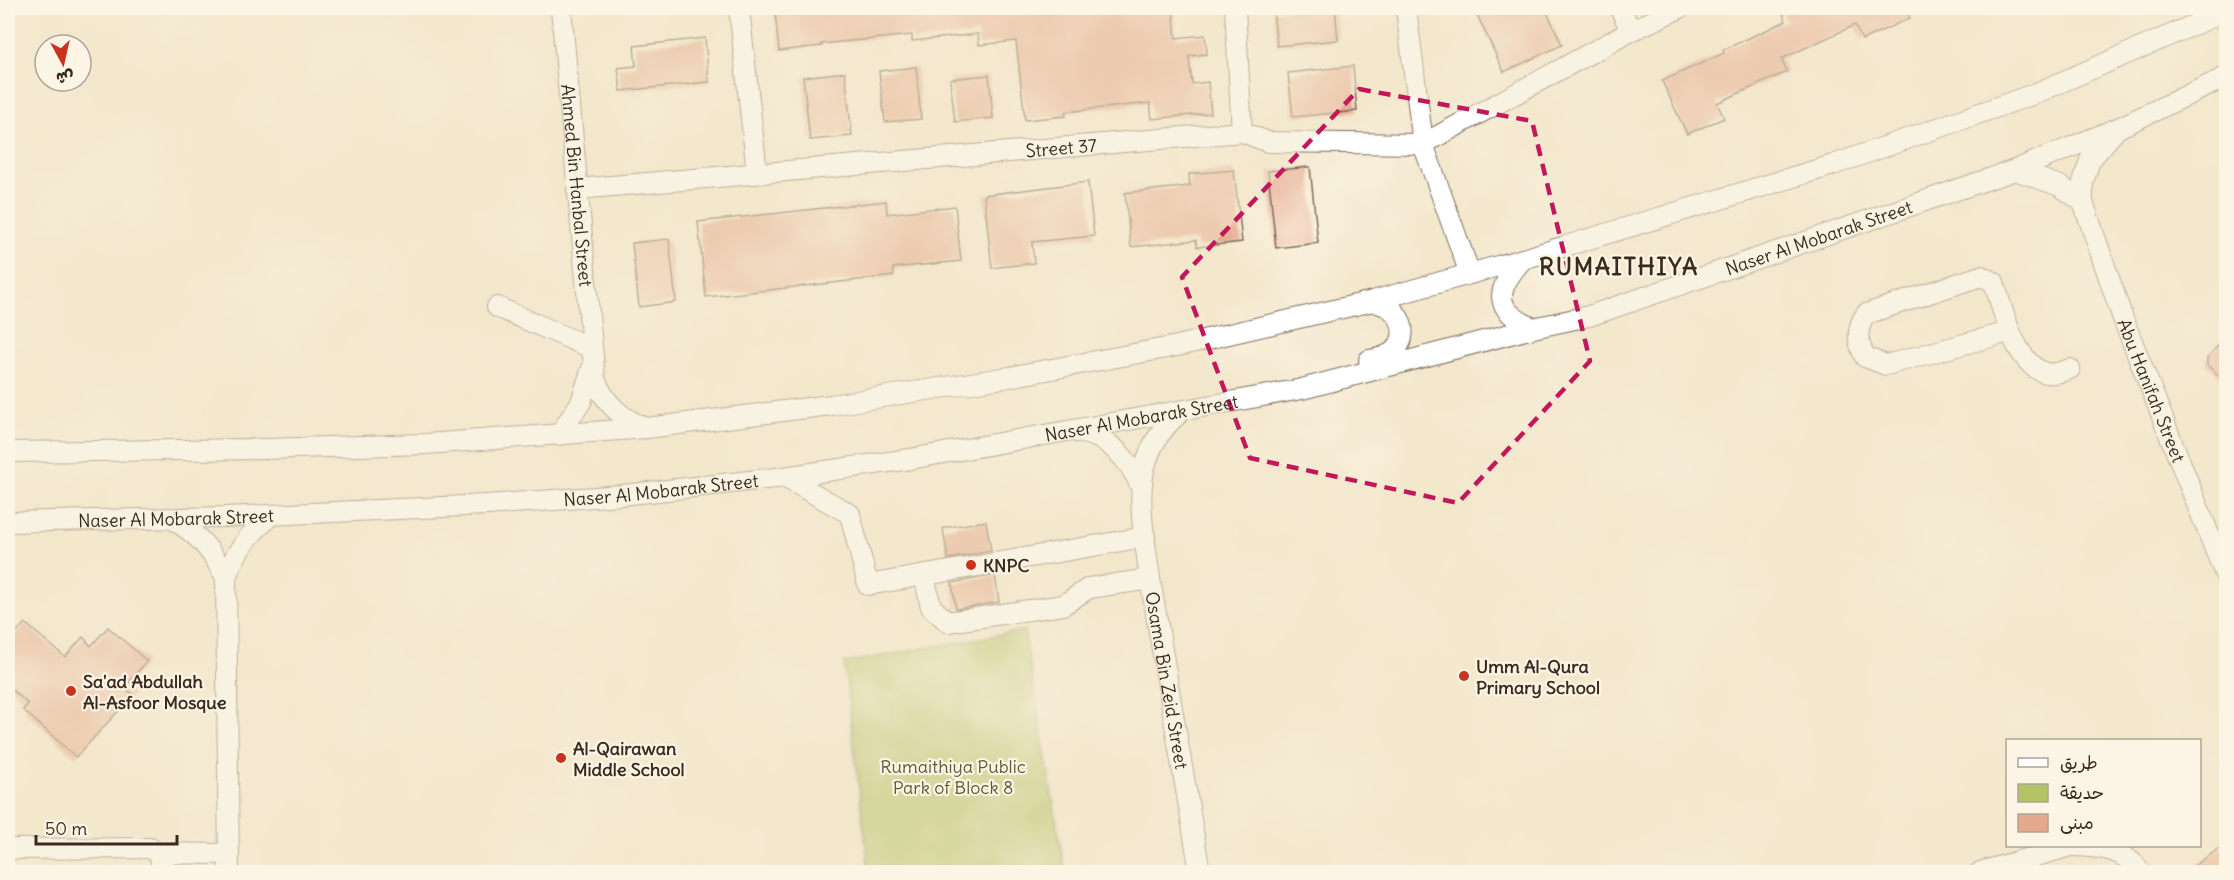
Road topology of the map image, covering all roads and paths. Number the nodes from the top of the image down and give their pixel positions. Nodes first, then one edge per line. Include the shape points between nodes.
1 (561, 8) edge
2 (739, 8) edge
3 (1235, 8) edge
4 (1406, 8) edge
5 (1620, 8) edge
6 (1680, 8) edge
7 (2226, 11) edge
8 (1631, 31) junction
9 (2226, 77) edge
10 (2118, 128) junction
11 (1242, 132) junction
12 (1424, 144) junction
13 (2015, 170) junction
14 (757, 173) junction
15 (577, 189) junction
16 (2083, 202) junction
17 (1523, 259) junction
18 (1470, 274) junction
19 (1374, 301) junction
20 (497, 307) dead end
21 (1533, 328) junction
22 (2009, 332) junction
23 (591, 357) junction
24 (2070, 369) dead end
25 (1302, 388) junction
26 (1182, 411) junction
27 (647, 428) junction
28 (1067, 431) junction
29 (559, 435) junction
30 (8, 452) edge
31 (784, 477) junction
32 (1141, 487) junction
33 (271, 515) junction
34 (171, 518) junction
35 (8, 522) edge
36 (1145, 537) junction
37 (2221, 544) edge
38 (924, 575) junction
39 (2226, 577) edge
40 (226, 578) junction
41 (1150, 579) junction
42 (2069, 847) edge
43 (2106, 847) edge
44 (8, 849) edge
45 (158, 853) junction
46 (229, 863) edge
47 (161, 873) edge
48 (1200, 873) edge
49 (1980, 873) edge
50 (2141, 873) edge

1 - 15 street, Ahmed Bin Hanbal Street
2 - 14 street
3 - 11 street
4 - 12 street
5 - 8 street
6 - 8 street
7 - 17 street via 2034,94 1833,165
8 - 12 street
9 - 10 street, Naser Al Mobarak Street
10 - 13 street, Naser Al Mobarak Street
10 - 16 street, Abu Hanifah Street via 2090,160 2083,182
11 - 12 street via 1268,142
11 - 14 street, Street 37
12 - 18 street
13 - 16 street via 2060,186
13 - 21 street, Naser Al Mobarak Street via 1597,313
14 - 15 street, Street 37
15 - 23 street, Ahmed Bin Hanbal Street
16 - 37 street, Abu Hanifah Street via 2119,307
17 - 18 street
17 - 21 street via 1508,276 1502,298 1510,315
18 - 19 street
19 - 25 street via 1390,308 1400,319 1403,337 1399,347 1387,355 1316,374
19 - 27 street via 1177,346 1009,377
20 - 23 street
21 - 25 street, Naser Al Mobarak Street
22 - 22 street via 1994,282 1981,276 1866,314 1858,331 1859,347 1865,357 1886,365
22 - 24 street via 2033,366 2048,374
23 - 27 street, Ahmed Bin Hanbal Street via 595,379 610,405
23 - 29 street, Ahmed Bin Hanbal Street via 581,402
25 - 26 street, Naser Al Mobarak Street
26 - 28 street, Naser Al Mobarak Street
26 - 32 street, Osama Bin Zeid Street via 1163,428 1149,450
27 - 29 street
28 - 31 street, Naser Al Mobarak Street
28 - 32 street, Osama Bin Zeid Street via 1107,443 1128,462
29 - 30 street via 310,448
31 - 33 street, Naser Al Mobarak Street via 599,497
31 - 38 street via 850,514 868,585
32 - 36 street, Osama Bin Zeid Street
33 - 34 street, Naser Al Mobarak Street
33 - 40 street via 237,551
34 - 35 street, Naser Al Mobarak Street
34 - 40 street via 206,544
36 - 38 street
36 - 41 street, Osama Bin Zeid Street
37 - 39 street, Abu Hanifah Street
38 - 41 street via 931,607 948,622 1063,605 1089,588
40 - 46 street
41 - 48 street, Osama Bin Zeid Street
42 - 49 street
43 - 50 street via 2134,863
44 - 45 street via 150,848
45 - 46 street
45 - 47 street

